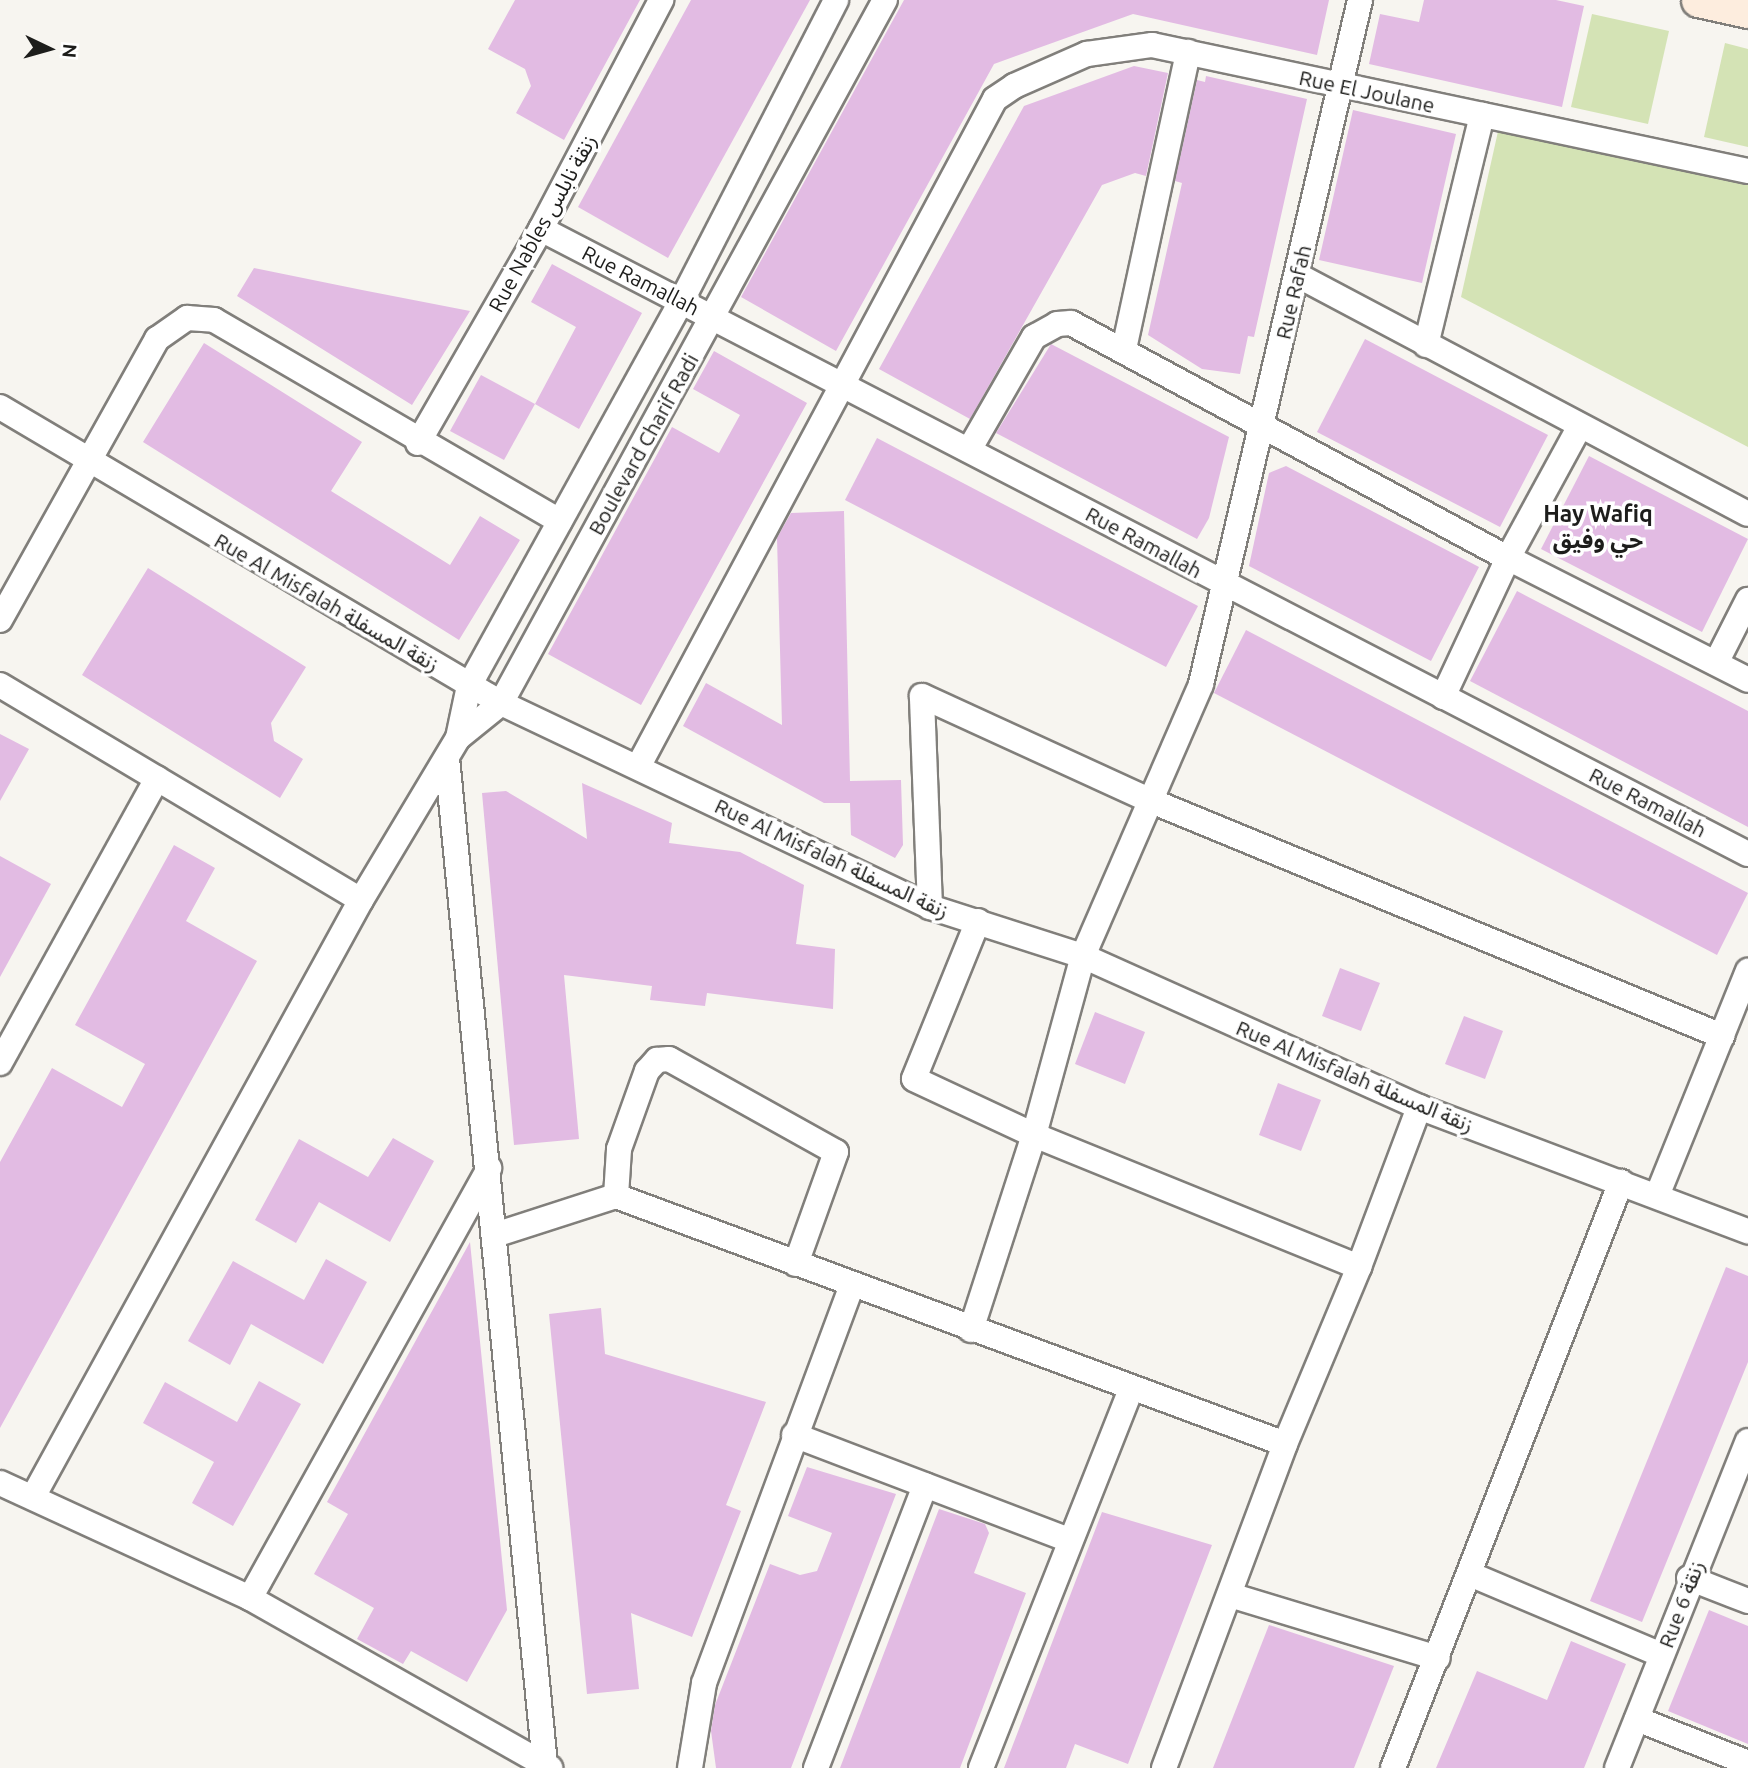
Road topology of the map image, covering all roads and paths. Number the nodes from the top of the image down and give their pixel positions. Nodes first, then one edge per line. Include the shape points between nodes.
1 (661, 0) edge
2 (835, 0) edge
3 (885, 0) edge
4 (1360, 0) edge
5 (1698, 0) edge
6 (1748, 11) edge
7 (1188, 52) junction
8 (1340, 86) junction
9 (1482, 115) junction
10 (1748, 172) edge
11 (541, 229) junction
12 (1297, 275) junction
13 (682, 300) junction
14 (713, 316) junction
15 (1426, 345) junction
16 (1124, 349) junction
17 (842, 383) junction
18 (0, 407) edge
19 (1262, 424) junction
20 (1580, 426) junction
21 (418, 443) junction
22 (969, 450) junction
23 (89, 462) junction
24 (1748, 514) edge
25 (559, 521) junction
26 (1507, 558) junction
27 (1225, 584) junction
28 (1748, 600) edge
29 (0, 620) edge
30 (1716, 663) junction
31 (1748, 680) edge
32 (0, 685) edge
33 (469, 686) junction
34 (1443, 697) junction
35 (501, 703) junction
36 (452, 748) junction
37 (638, 767) junction
38 (157, 779) junction
39 (1149, 800) junction
40 (1748, 854) edge
41 (361, 900) junction
42 (930, 907) junction
43 (978, 921) junction
44 (1083, 956) junction
45 (1748, 971) edge
46 (1722, 1037) junction
47 (0, 1063) edge
48 (1419, 1107) junction
49 (1034, 1135) junction
50 (489, 1168) junction
51 (1622, 1182) junction
52 (616, 1196) junction
53 (1657, 1196) junction
54 (1748, 1231) edge
55 (495, 1235) junction
56 (796, 1264) junction
57 (1359, 1268) junction
58 (852, 1285) junction
59 (971, 1330) junction
60 (1131, 1390) junction
61 (794, 1435) junction
62 (1748, 1441) edge
63 (1286, 1444) junction
64 (0, 1483) edge
65 (925, 1485) junction
66 (33, 1497) junction
67 (1069, 1540) junction
68 (1472, 1575) junction
69 (1689, 1578) junction
70 (1230, 1595) junction
71 (250, 1598) junction
72 (1748, 1601) edge
73 (1661, 1655) junction
74 (1438, 1658) junction
75 (1637, 1719) junction
76 (1748, 1763) edge
77 (548, 1767) edge
78 (690, 1768) edge
79 (816, 1768) edge
80 (981, 1768) edge
81 (1164, 1768) edge
82 (1393, 1768) edge
83 (1617, 1768) edge

1 - 11 street, Rue Nables زنقة نابلس
2 - 13 street, Boulevard Charif Radi
3 - 14 street, Boulevard Charif Radi
4 - 8 street, Rue Rafah
5 - 6 main road
7 - 8 street, Rue El Joulane
7 - 16 street
7 - 17 street, Rue El Joulane via 1152,45 1087,54 995,99
8 - 9 street, Rue El Joulane
8 - 12 street, Rue Rafah
9 - 10 street, Rue El Joulane
9 - 15 street
11 - 13 street, Rue Ramallah
11 - 21 street, Rue Nables زنقة نابلس
12 - 15 street
12 - 19 street, Rue Rafah
13 - 14 street, Rue Ramallah
13 - 25 street, Boulevard Charif Radi
14 - 17 street, Rue Ramallah
14 - 35 street, Boulevard Charif Radi
15 - 20 street
16 - 19 street
16 - 22 street via 1071,323 1044,330 1034,337
17 - 22 street, Rue Ramallah
17 - 37 street
18 - 23 street, Rue Al Misfalah زنقة المسفلة
19 - 26 street
19 - 27 street, Rue Rafah
20 - 24 street
20 - 26 street
21 - 23 street via 214,320 201,317 176,323 157,339
21 - 25 street
22 - 27 street, Rue Ramallah
23 - 29 street
23 - 33 street, Rue Al Misfalah زنقة المسفلة
25 - 33 street, Boulevard Charif Radi
26 - 30 street
26 - 34 street
27 - 34 street, Rue Ramallah
27 - 39 street, Rue Rafah via 1201,684
28 - 30 street
30 - 31 street
32 - 38 street
33 - 35 street, Rue Al Misfalah زنقة المسفلة
33 - 36 street, Boulevard Charif Radi
34 - 40 street, Rue Ramallah
35 - 36 street
35 - 37 street, Rue Al Misfalah زنقة المسفلة
36 - 41 street
36 - 50 street
37 - 42 street, Rue Al Misfalah زنقة المسفلة
38 - 41 street
38 - 47 street
39 - 42 street via 922,696
39 - 44 street, Rue Rafah
39 - 46 street
41 - 66 street
42 - 43 street, Rue Al Misfalah زنقة المسفلة
43 - 44 street, Rue Al Misfalah زنقة المسفلة
43 - 49 street via 914,1079
44 - 48 street, Rue Al Misfalah زنقة المسفلة
44 - 49 street, Rue Rafah
45 - 46 street
46 - 53 street
48 - 51 street, Rue Al Misfalah زنقة المسفلة
48 - 57 street
49 - 57 street
49 - 59 street, Rue Rafah
50 - 55 street
50 - 71 street
51 - 53 street, Rue Al Misfalah زنقة المسفلة
51 - 68 street
52 - 55 street
52 - 56 street
52 - 56 street via 619,1149 648,1072 657,1060 669,1059 836,1152
53 - 54 street, Rue Al Misfalah زنقة المسفلة
55 - 77 street
56 - 58 street
57 - 63 street
58 - 59 street
58 - 61 street
59 - 60 street
60 - 63 street
60 - 67 street
61 - 65 street
61 - 78 street via 704,1683
62 - 69 street, Rue 6 زنقة
63 - 70 street
64 - 66 street
65 - 67 street
65 - 79 street
66 - 71 street
67 - 80 street
68 - 73 street
68 - 74 street
69 - 72 street
69 - 73 street, Rue 6 زنقة
70 - 74 street
70 - 81 street
71 - 77 street
73 - 75 street, Rue 6 زنقة
74 - 82 street
75 - 76 street
75 - 83 street, Rue 6 زنقة

